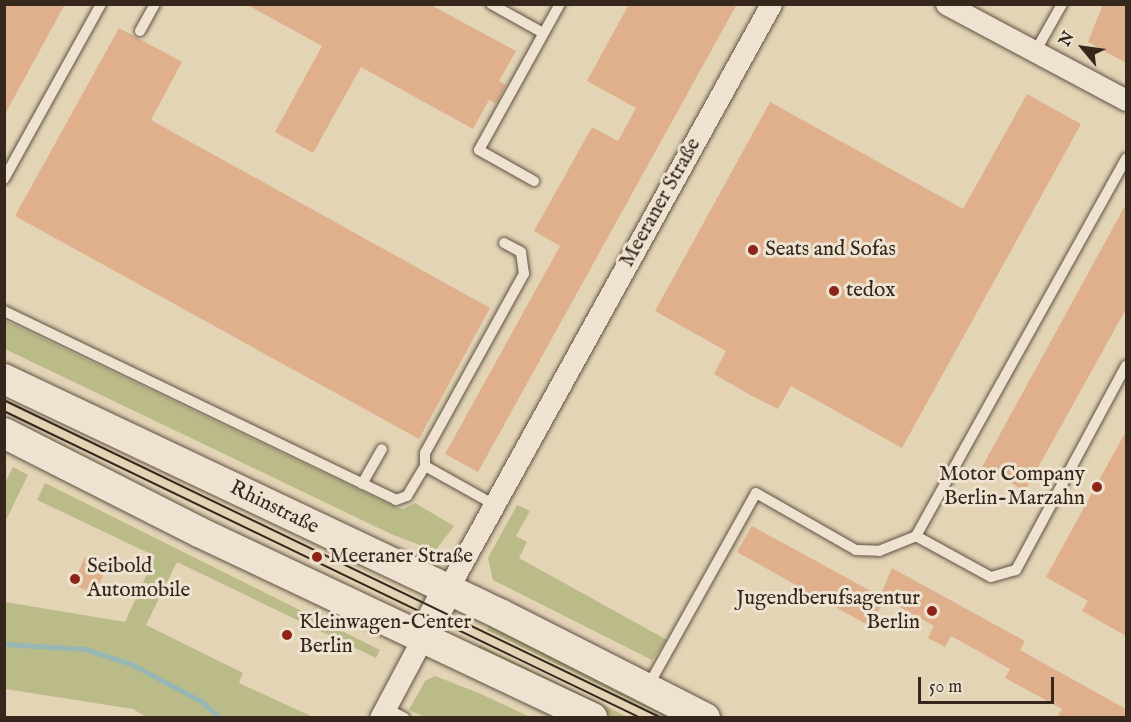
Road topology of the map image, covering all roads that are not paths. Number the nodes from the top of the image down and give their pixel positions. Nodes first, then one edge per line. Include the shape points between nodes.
1 (101, 4) edge
2 (155, 4) edge
3 (491, 4) edge
4 (560, 4) edge
5 (771, 4) edge
6 (946, 4) edge
7 (1062, 4) edge
8 (140, 31) dead end
9 (543, 33) junction
10 (1035, 52) junction
11 (1126, 100) edge
12 (1126, 159) edge
13 (4, 179) edge
14 (534, 181) dead end
15 (504, 243) dead end
16 (4, 311) edge
17 (1126, 366) edge
18 (4, 379) edge
19 (4, 433) edge
20 (382, 449) dead end
21 (425, 466) junction
22 (362, 484) junction
23 (493, 504) junction
24 (916, 537) junction
25 (447, 590) junction
26 (423, 637) junction
27 (646, 690) junction
28 (382, 713) edge
29 (405, 717) edge
30 (592, 717) edge
31 (705, 717) edge

1 - 13 lane
2 - 8 lane
3 - 9 lane
4 - 9 lane
5 - 23 street, Meeraner Straße
6 - 10 street
7 - 10 lane
9 - 14 lane via 479,150
10 - 11 street
12 - 24 lane
15 - 21 lane via 521,252 524,274 425,453
16 - 22 lane
17 - 24 lane via 1016,570 991,577
18 - 25 main road, Rhinstraße
19 - 26 main road via 200,532
20 - 22 lane
21 - 22 lane via 407,496 396,500
21 - 23 lane
23 - 25 street, Meeraner Straße
24 - 27 lane via 879,551 856,550 756,493
25 - 26 main road
25 - 27 main road, Rhinstraße
26 - 28 street
26 - 30 main road
27 - 31 main road, Rhinstraße
28 - 29 lane

